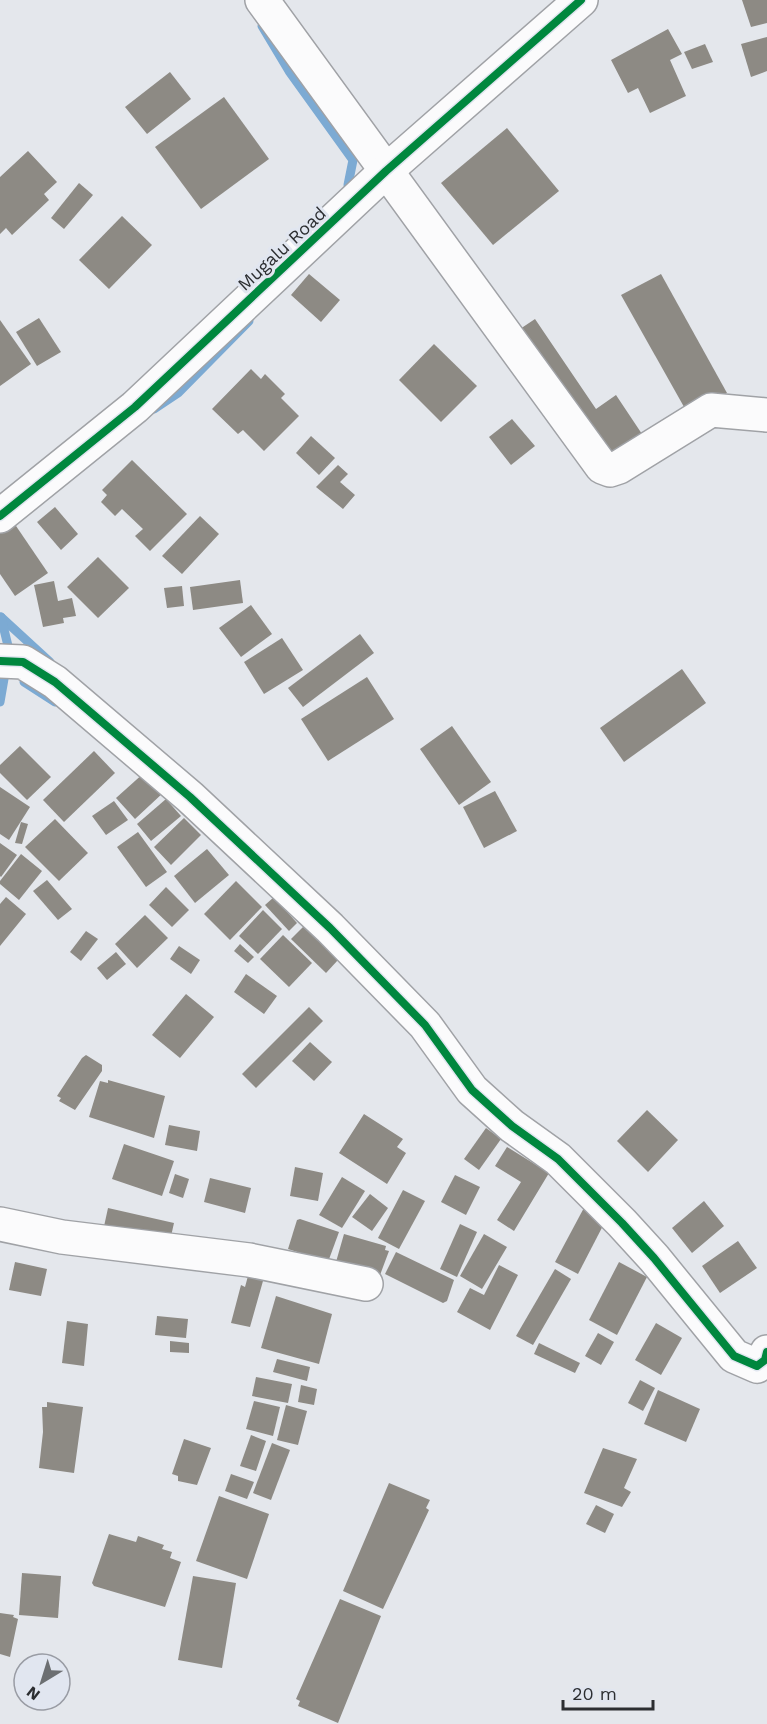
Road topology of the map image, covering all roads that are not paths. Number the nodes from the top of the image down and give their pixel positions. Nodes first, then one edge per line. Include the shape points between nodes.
1 (262, 0) edge
2 (581, 0) edge
3 (386, 171) junction
4 (767, 415) edge
5 (0, 516) edge
6 (0, 661) edge
7 (0, 1224) edge
8 (366, 1284) dead end
9 (767, 1352) edge

1 - 3 street
2 - 3 street, Mugalu Road
3 - 4 street via 602,467 619,467 711,411
3 - 5 street, Mugalu Road via 135,407
6 - 9 street via 23,662 55,682 190,798 330,928 418,1017 472,1090 512,1126 558,1159 606,1207 654,1258 734,1356 757,1366 765,1360
7 - 8 street via 62,1237 249,1260

